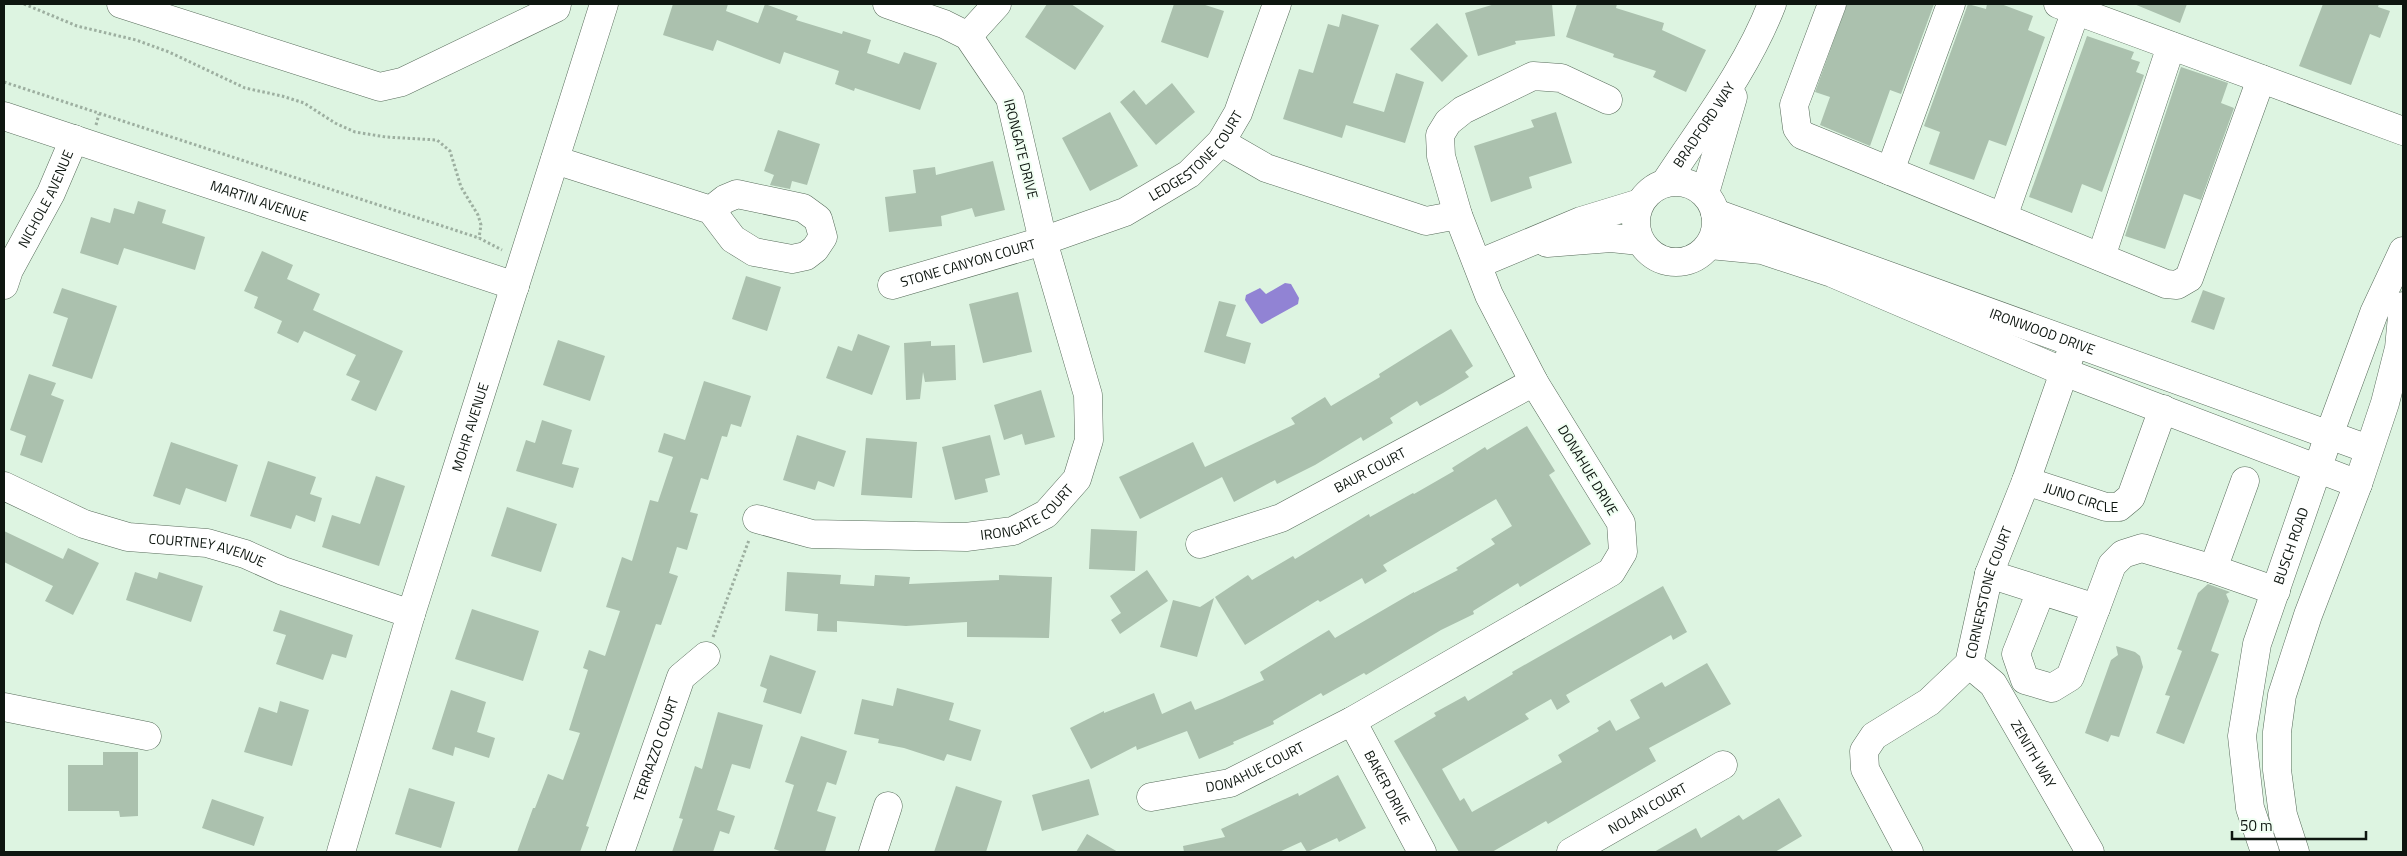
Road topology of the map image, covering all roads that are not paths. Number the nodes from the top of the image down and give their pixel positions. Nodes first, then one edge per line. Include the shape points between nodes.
1 (121, 4) edge
2 (557, 4) edge
3 (604, 4) edge
4 (887, 4) edge
5 (997, 4) edge
6 (1277, 4) edge
7 (1772, 4) edge
8 (1832, 4) edge
9 (1951, 4) edge
10 (2067, 7) edge
11 (968, 36) junction
12 (2171, 46) junction
13 (1744, 65) junction
14 (2261, 79) junction
15 (1608, 100) dead end
16 (4, 116) edge
17 (2403, 131) edge
18 (74, 139) junction
19 (1221, 142) junction
20 (554, 160) junction
21 (1890, 171) junction
22 (1664, 183) junction
23 (1640, 203) junction
24 (1710, 203) junction
25 (711, 210) dead end
26 (1458, 215) junction
27 (2003, 217) junction
28 (1044, 241) junction
29 (1640, 241) junction
30 (1528, 244) junction
31 (1710, 245) junction
32 (2403, 251) edge
33 (2101, 257) junction
34 (1478, 264) junction
35 (4, 285) edge
36 (892, 285) dead end
37 (514, 286) junction
38 (2403, 306) edge
39 (2074, 342) junction
40 (2064, 372) junction
41 (1534, 382) junction
42 (2163, 409) junction
43 (2328, 435) junction
44 (2368, 450) junction
45 (2318, 468) junction
46 (2026, 481) junction
47 (2245, 481) dead end
48 (2358, 484) junction
49 (4, 486) edge
50 (757, 519) road end
51 (1200, 544) dead end
52 (2213, 569) junction
53 (1989, 574) junction
54 (2041, 591) junction
55 (2276, 591) junction
56 (2096, 608) junction
57 (411, 614) junction
58 (706, 656) road end
59 (1970, 664) junction
60 (4, 707) edge
61 (1352, 721) junction
62 (146, 736) dead end
63 (1723, 765) dead end
64 (1150, 797) dead end
65 (888, 806) dead end
66 (341, 852) edge
67 (620, 852) edge
68 (872, 852) edge
69 (1422, 852) edge
70 (1571, 852) edge
71 (1909, 852) edge
72 (2090, 852) edge
73 (2265, 852) edge
74 (2295, 852) edge

1 - 2 street via 380,87 402,82 556,8
3 - 20 street, MOHR AVENUE
4 - 11 street, IRONGATE DRIVE
5 - 11 street
6 - 19 street, LEDGESTONE COURT via 1238,113
7 - 13 street, BRADFORD WAY
8 - 21 street via 1794,105 1797,128 1802,136
9 - 21 street
10 - 12 street
10 - 27 street
11 - 28 street, IRONGATE DRIVE via 1010,98
12 - 14 street
12 - 33 street
13 - 22 street, BRADFORD WAY
13 - 24 street, BRADFORD WAY
14 - 17 street
14 - 33 street via 2189,278 2177,285 2166,284
15 - 26 street, DONAHUE DRIVE via 1561,78 1534,76 1463,110 1448,122 1440,135 1441,156
16 - 18 street, MARTIN AVENUE
18 - 35 street, NICHOLE AVENUE
18 - 37 street, MARTIN AVENUE
19 - 26 street via 1266,168 1426,221
19 - 28 street, LEDGESTONE COURT via 1188,174 1125,212
20 - 25 street
20 - 37 street, MOHR AVENUE
21 - 27 street
22 - 23 street
22 - 24 street via 1685,183
23 - 29 street via 1635,223
23 - 30 street via 1581,220
24 - 31 street via 1716,224
24 - 39 street, IRONWOOD DRIVE
26 - 34 street, DONAHUE DRIVE
27 - 33 street
28 - 36 street, STONE CANYON COURT
28 - 50 street, IRONGATE COURT via 1088,395 1089,440 1077,479 1046,514 1013,531 966,537 812,534
29 - 30 street via 1611,238
29 - 31 street via 1652,256 1671,263 1693,259
30 - 34 street
31 - 40 street, IRONWOOD DRIVE via 1762,250 1832,273
32 - 43 street, BUSCH ROAD via 2374,313
34 - 41 street, DONAHUE DRIVE via 1489,295
37 - 57 street, MOHR AVENUE
38 - 44 street via 2399,348 2385,403
39 - 40 street, CORNERSTONE COURT
39 - 43 street, IRONWOOD DRIVE
40 - 42 street, IRONWOOD DRIVE
40 - 46 street, CORNERSTONE COURT
41 - 51 street, BAUR COURT via 1281,518
41 - 61 street, DONAHUE DRIVE via 1621,523 1623,552 1611,572
42 - 45 street, IRONWOOD DRIVE
42 - 46 street, JUNO CIRCLE via 2131,497 2119,507 2106,507
43 - 44 street, IRONWOOD DRIVE
43 - 45 street, BUSCH ROAD
44 - 48 street
45 - 48 street, IRONWOOD DRIVE
45 - 55 street, BUSCH ROAD
46 - 53 street, CORNERSTONE COURT
47 - 52 street
48 - 74 street via 2308,615 2282,695 2277,732 2278,778 2283,815
49 - 57 street, COURTNEY AVENUE via 84,524 128,537 208,544 245,554 283,571
52 - 55 street
52 - 56 street via 2142,548 2123,554 2112,565
53 - 54 street
53 - 59 street, CORNERSTONE COURT
54 - 56 street
54 - 56 street via 2016,654 2025,680 2052,688 2070,677
55 - 73 street, BUSCH ROAD via 2258,644 2242,736 2250,808
57 - 66 street, MOHR AVENUE
58 - 67 street, TERRAZZO COURT via 681,677
59 - 71 street, CORNERSTONE COURT via 1929,702 1874,736 1864,751 1865,769
59 - 72 street, ZENITH WAY via 1993,684
60 - 62 street
61 - 64 street, DONAHUE COURT via 1230,783
61 - 69 street, BAKER DRIVE
63 - 70 street, NOLAN COURT
65 - 68 street

